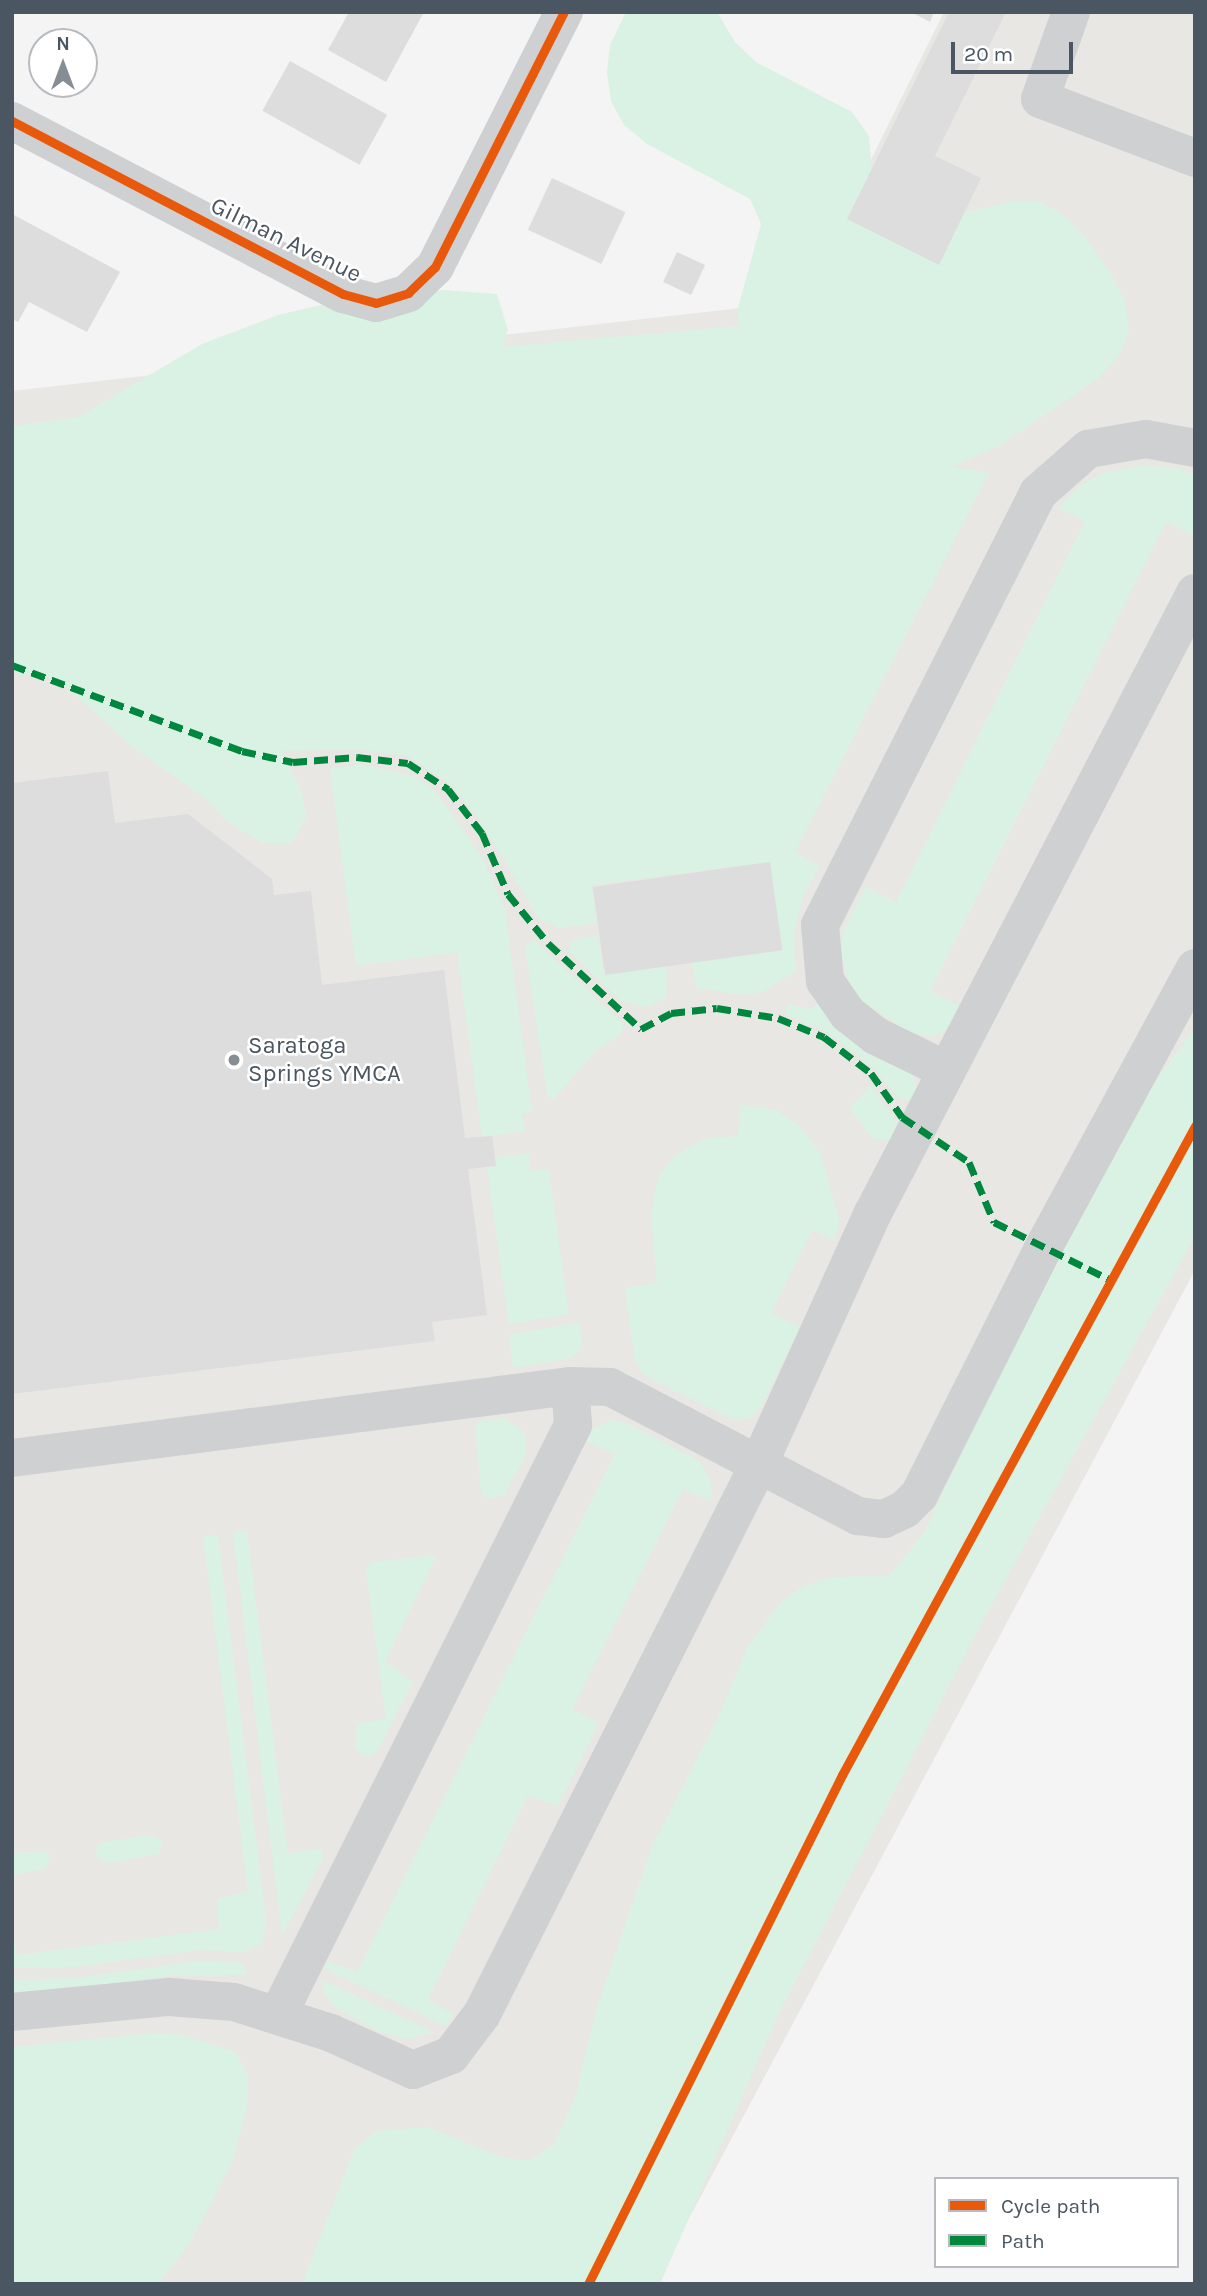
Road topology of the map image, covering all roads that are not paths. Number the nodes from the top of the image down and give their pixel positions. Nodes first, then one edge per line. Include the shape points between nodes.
1 (564, 12) edge
2 (1070, 12) edge
3 (12, 121) edge
4 (1195, 158) edge
5 (1195, 448) edge
6 (1195, 593) edge
7 (1195, 968) edge
8 (946, 1070) junction
9 (570, 1386) junction
10 (12, 1458) edge
11 (758, 1466) junction
12 (12, 2012) edge
13 (278, 2015) junction

1 - 3 street, Gilman Avenue via 435,267 408,293 376,303 343,294
2 - 4 street via 1040,99
5 - 8 street via 1146,439 1088,449 1038,493 820,925 825,981 848,1014 876,1035
6 - 8 street
7 - 11 street via 1042,1250 919,1495 905,1509 884,1519 858,1516
8 - 11 street via 873,1213
9 - 10 street
9 - 11 street via 610,1387
9 - 13 street via 573,1425
11 - 13 street via 482,2014 451,2055 413,2070
12 - 13 street via 169,1997 234,2002

